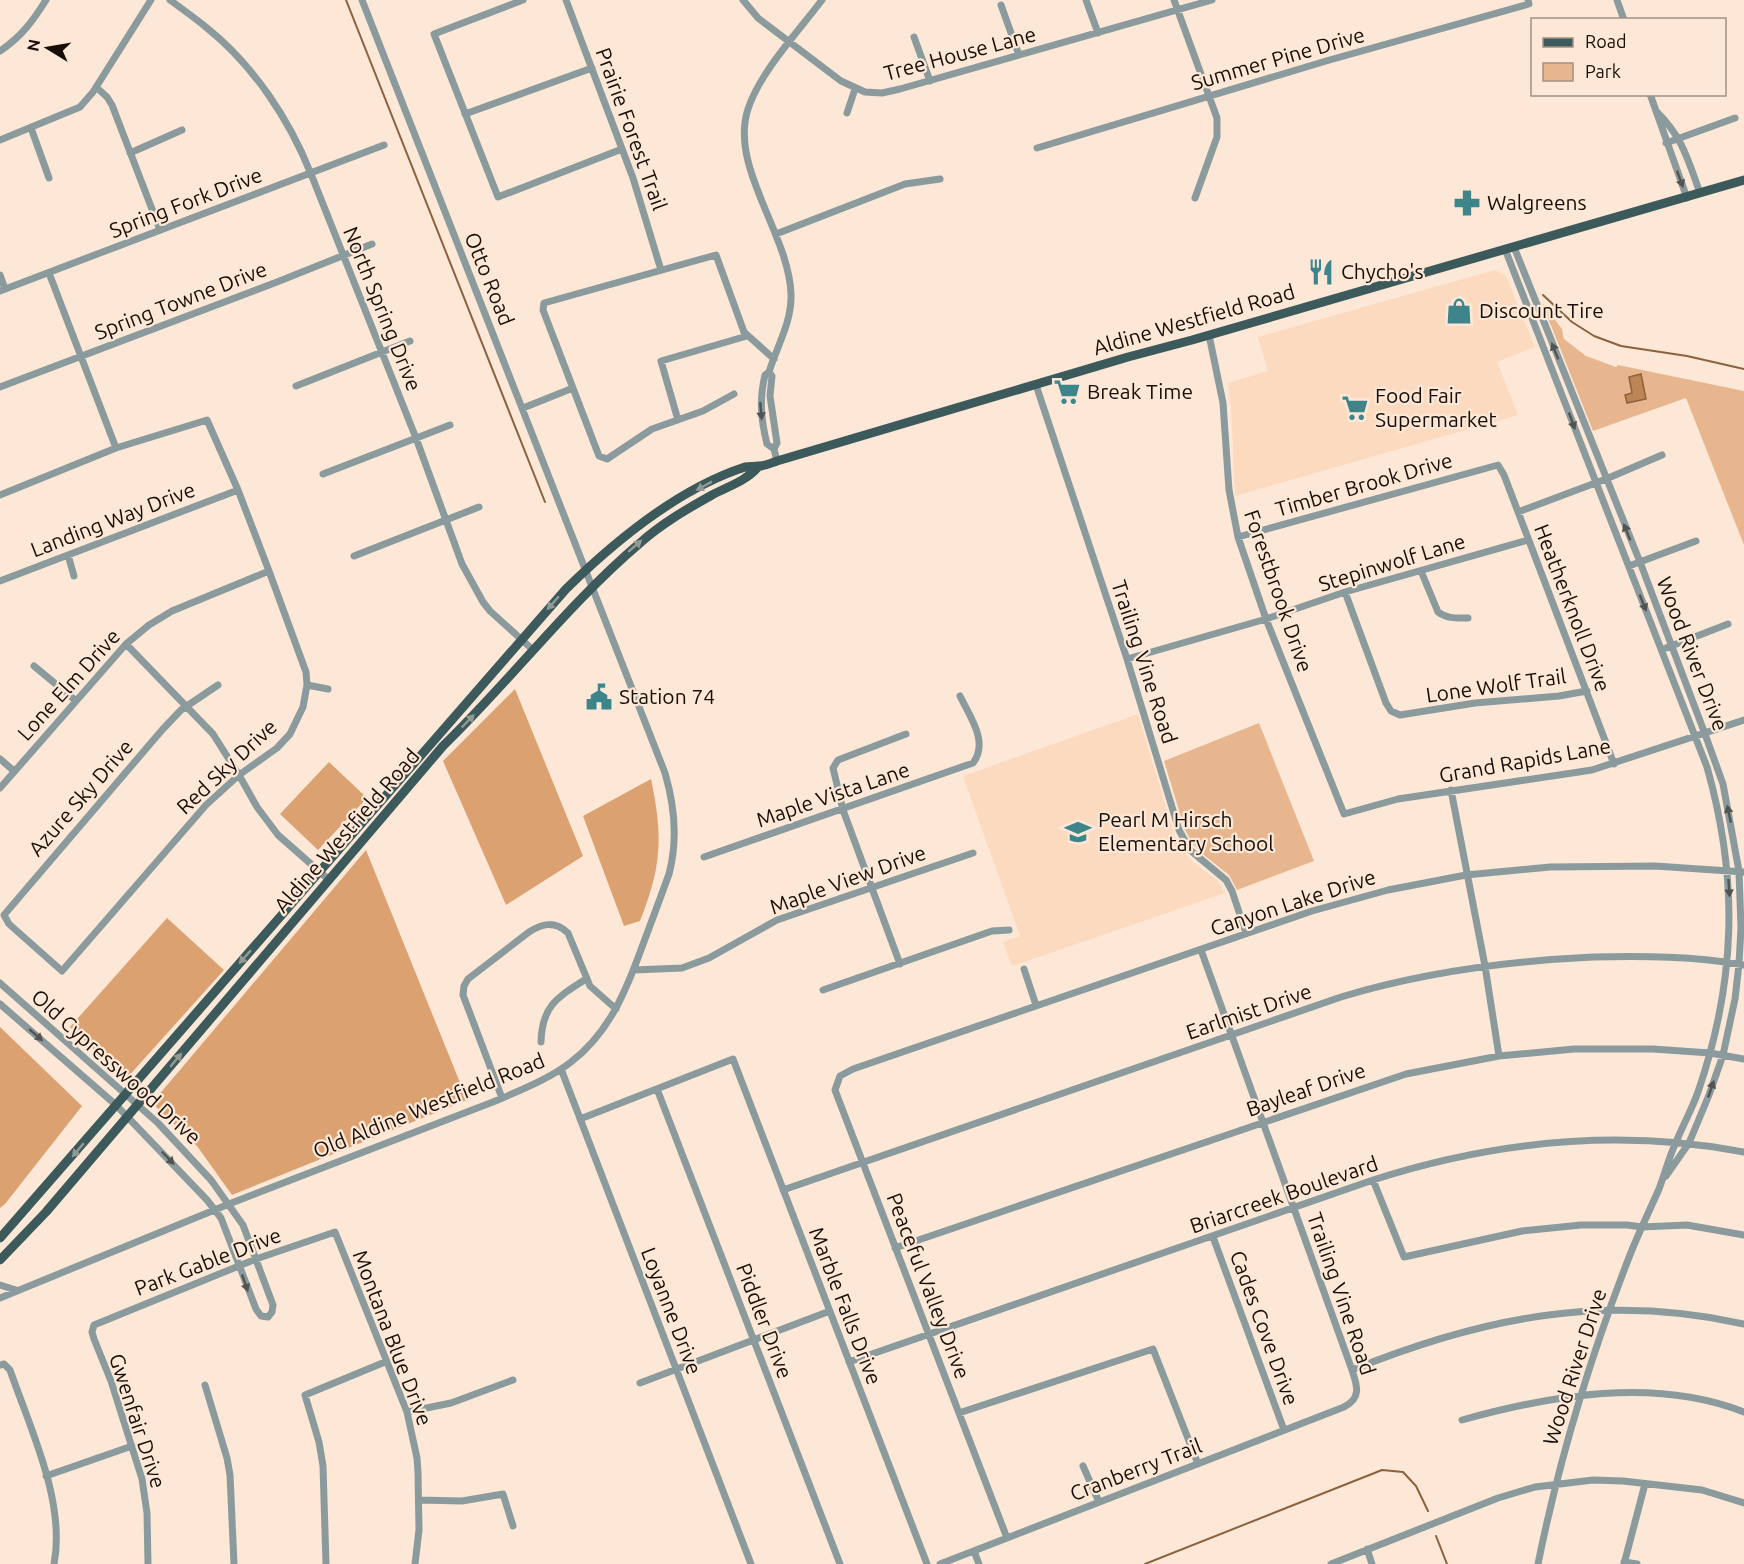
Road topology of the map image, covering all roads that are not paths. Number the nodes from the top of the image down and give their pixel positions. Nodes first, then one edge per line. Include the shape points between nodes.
1 (46, 0) edge
2 (151, 0) edge
3 (170, 0) edge
4 (362, 0) edge
5 (523, 0) edge
6 (566, 0) edge
7 (743, 0) edge
8 (822, 0) edge
9 (1086, 0) edge
10 (1174, 0) edge
11 (1212, 0) edge
12 (1617, 0) edge
13 (1528, 2) edge
14 (1000, 5) dead end
15 (1178, 10) junction
16 (1623, 18) edge
17 (1098, 33) junction
18 (914, 37) dead end
19 (790, 42) junction
20 (0, 51) edge
21 (1019, 55) junction
22 (592, 68) junction
23 (930, 81) junction
24 (96, 87) junction
25 (855, 89) junction
26 (1210, 96) junction
27 (1651, 96) edge
28 (1657, 112) junction
29 (847, 113) dead end
30 (465, 114) junction
31 (1735, 118) dead end
32 (31, 128) junction
33 (182, 130) dead end
34 (1679, 138) junction
35 (0, 140) edge
36 (1666, 143) junction
37 (384, 145) dead end
38 (1037, 148) dead end
39 (622, 149) junction
40 (130, 153) junction
41 (311, 174) junction
42 (49, 178) dead end
43 (940, 179) dead end
44 (1744, 180) edge
45 (1700, 194) junction
46 (1195, 198) dead end
47 (1687, 198) junction
48 (160, 230) junction
49 (776, 234) junction
50 (372, 244) dead end
51 (1509, 248) junction
52 (343, 255) junction
53 (661, 270) junction
54 (49, 273) junction
55 (0, 275) edge
56 (3, 290) edge
57 (1543, 320) junction
58 (1534, 323) junction
59 (1209, 335) junction
60 (747, 336) junction
61 (410, 341) dead end
62 (381, 352) junction
63 (81, 356) junction
64 (774, 359) junction
65 (769, 372) junction
66 (1036, 385) junction
67 (296, 386) dead end
68 (0, 387) edge
69 (573, 388) junction
70 (734, 394) dead end
71 (1573, 397) junction
72 (1565, 401) junction
73 (523, 408) junction
74 (678, 420) junction
75 (450, 425) dead end
76 (416, 438) junction
77 (116, 448) junction
78 (774, 449) junction
79 (1662, 455) dead end
80 (777, 461) junction
81 (1498, 465) joint
82 (758, 467) junction
83 (322, 474) dead end
84 (1606, 479) junction
85 (1595, 483) junction
86 (238, 490) junction
87 (0, 495) edge
88 (479, 507) dead end
89 (1518, 512) junction
90 (447, 520) junction
91 (1238, 537) junction
92 (1528, 540) junction
93 (1696, 541) dead end
94 (68, 555) junction
95 (354, 556) dead end
96 (1640, 562) junction
97 (1629, 566) junction
98 (586, 569) junction
99 (1421, 570) junction
100 (269, 571) junction
101 (74, 576) dead end
102 (0, 581) edge
103 (592, 586) junction
104 (1345, 592) junction
105 (1468, 618) dead end
106 (1266, 620) junction
107 (1728, 624) dead end
108 (522, 639) junction
109 (126, 644) junction
110 (1670, 646) junction
111 (533, 650) junction
112 (1661, 650) junction
113 (1127, 659) junction
114 (34, 666) dead end
115 (218, 685) dead end
116 (307, 685) junction
117 (328, 689) dead end
118 (1587, 690) junction
119 (960, 696) dead end
120 (75, 700) junction
121 (186, 706) junction
122 (1744, 720) edge
123 (441, 732) junction
124 (906, 734) dead end
125 (1705, 734) junction
126 (1696, 736) junction
127 (450, 740) junction
128 (0, 759) edge
129 (1614, 764) junction
130 (15, 771) junction
131 (239, 775) junction
132 (0, 788) edge
133 (1451, 790) junction
134 (374, 808) junction
135 (843, 810) junction
136 (1344, 814) joint
137 (383, 816) junction
138 (973, 853) dead end
139 (704, 858) dead end
140 (1728, 869) junction
141 (319, 871) junction
142 (1742, 871) edge
143 (1466, 875) junction
144 (328, 879) junction
145 (873, 887) junction
146 (1009, 930) dead end
147 (1246, 933) junction
148 (261, 938) junction
149 (271, 947) junction
150 (1201, 950) junction
151 (1728, 963) junction
152 (900, 964) junction
153 (1741, 964) edge
154 (1485, 966) junction
155 (1024, 969) dead end
156 (634, 970) junction
157 (62, 971) joint
158 (586, 979) junction
159 (2, 988) edge
160 (823, 990) dead end
161 (0, 1004) edge
162 (1036, 1005) junction
163 (202, 1006) junction
164 (616, 1009) junction
165 (212, 1016) junction
166 (1232, 1036) junction
167 (541, 1042) dead end
168 (1710, 1053) junction
169 (1723, 1055) junction
170 (1499, 1056) junction
171 (1744, 1059) edge
172 (870, 1064) joint
173 (561, 1069) junction
174 (657, 1089) junction
175 (126, 1094) junction
176 (502, 1098) junction
177 (138, 1104) junction
178 (116, 1105) junction
179 (127, 1116) junction
180 (580, 1119) junction
181 (1262, 1122) junction
182 (1675, 1143) junction
183 (1689, 1143) junction
184 (1744, 1152) edge
185 (862, 1162) junction
186 (1373, 1180) junction
187 (1660, 1186) junction
188 (783, 1190) junction
189 (35, 1201) junction
190 (229, 1204) junction
191 (1294, 1209) junction
192 (215, 1210) junction
193 (46, 1212) junction
194 (1642, 1227) junction
195 (335, 1232) joint
196 (1744, 1235) edge
197 (1213, 1237) junction
198 (0, 1238) edge
199 (895, 1248) junction
200 (256, 1259) junction
201 (0, 1260) edge
202 (238, 1266) junction
203 (0, 1285) edge
204 (16, 1290) junction
205 (0, 1298) edge
206 (1610, 1310) junction
207 (830, 1311) junction
208 (1744, 1324) edge
209 (94, 1325) joint
210 (929, 1334) junction
211 (753, 1340) junction
212 (385, 1362) junction
213 (849, 1362) junction
214 (2, 1364) edge
215 (676, 1370) junction
216 (1352, 1370) junction
217 (513, 1380) dead end
218 (640, 1383) dead end
219 (205, 1385) dead end
220 (1581, 1395) junction
221 (1344, 1407) joint
222 (407, 1412) junction
223 (1744, 1412) edge
224 (959, 1413) junction
225 (1462, 1420) dead end
226 (1284, 1430) junction
227 (132, 1446) junction
228 (1198, 1464) junction
229 (1083, 1466) dead end
230 (46, 1476) junction
231 (1646, 1484) junction
232 (1557, 1485) junction
233 (419, 1500) junction
234 (1099, 1502) junction
235 (1744, 1503) edge
236 (513, 1526) dead end
237 (1007, 1538) junction
238 (1367, 1549) junction
239 (974, 1551) junction
240 (1624, 1563) edge
241 (54, 1564) edge
242 (148, 1564) edge
243 (234, 1564) edge
244 (326, 1564) edge
245 (415, 1564) edge
246 (750, 1564) edge
247 (840, 1564) edge
248 (927, 1564) edge
249 (940, 1564) edge
250 (980, 1564) edge
251 (1331, 1564) edge
252 (1372, 1564) edge
253 (1538, 1564) edge
254 (1636, 1564) edge

1 - 20 street via 31,24
2 - 24 street
3 - 41 street, North Spring Drive via 207,27 251,72 285,120
4 - 73 street, Otto Road
5 - 30 street via 434,34
6 - 22 street, Prairie Forest Trail
7 - 19 street, Tree House Lane via 758,18
8 - 19 street
9 - 17 street
10 - 15 street
11 - 15 street, Tree House Lane
12 - 16 street
13 - 26 street, Summer Pine Drive
14 - 21 street
15 - 17 street, Tree House Lane
15 - 26 street
17 - 21 street, Tree House Lane
18 - 23 street
19 - 25 street, Tree House Lane
19 - 49 street via 754,92 744,130 747,161
21 - 23 street, Tree House Lane
22 - 30 street
22 - 39 street, Prairie Forest Trail
23 - 25 street, Tree House Lane via 882,93
24 - 32 street via 80,107
24 - 40 street via 112,105
25 - 29 street
26 - 38 street, Summer Pine Drive
26 - 46 street via 1217,118 1217,137
27 - 28 street
28 - 34 street
28 - 36 street
30 - 39 street via 498,197
31 - 34 street
32 - 35 street
32 - 42 street
33 - 40 street
34 - 36 street
34 - 45 street
36 -> 47 street
37 - 41 street, Spring Fork Drive
39 - 53 street, Prairie Forest Trail
40 - 48 street
41 - 48 street, Spring Fork Drive
41 - 52 street, North Spring Drive
43 - 49 street via 905,184
44 - 45 main road, Aldine Westfield Road
45 - 47 main road, Aldine Westfield Road
47 - 51 main road, Aldine Westfield Road
48 - 54 street, Spring Fork Drive
49 - 64 street via 789,276 791,298 787,326
50 - 52 street, Spring Towne Drive
51 - 57 street, Wood River Drive
51 - 58 street, Wood River Drive
51 - 59 main road, Aldine Westfield Road
52 - 62 street, North Spring Drive
52 - 63 street, Spring Towne Drive
53 - 60 street via 716,255
53 - 69 street via 544,303 543,310
54 - 56 street, Spring Fork Drive
54 - 63 street
55 - 56 street
57 - 58 street
71 -> 57 street, Wood River Drive
58 - 72 street, Wood River Drive
59 - 66 main road, Aldine Westfield Road
59 - 91 street, Forestbrook Drive via 1223,403 1229,490
60 - 64 street
60 - 74 street via 661,361
61 - 62 street
62 - 67 street
62 - 76 street, North Spring Drive
63 - 68 street, Spring Towne Drive
63 - 77 street
64 - 65 street
65 - 78 street via 777,442
65 -> 78 street via 765,375 760,404 767,444
66 - 80 main road, Aldine Westfield Road
66 - 113 street, Trailing Vine Road
69 - 73 street
69 - 74 street via 599,456 604,459 652,429
70 - 74 street
71 - 72 street
71 - 84 street, Wood River Drive
72 -> 85 street, Wood River Drive
73 - 98 street, Otto Road
75 - 76 street
76 - 83 street
76 - 90 street, North Spring Drive
77 - 86 street, Red Sky Drive via 207,420
77 - 87 street
78 - 80 street
79 - 84 street
80 - 82 main road, Aldine Westfield Road
81 - 89 street, Heatherknoll Drive
81 - 91 street, Timber Brook Drive
82 -> 98 main road, Aldine Westfield Road via 748,466 682,498
103 -> 82 main road, Aldine Westfield Road via 657,529 748,478
84 - 85 street
96 -> 84 street, Wood River Drive
85 - 89 street
85 - 97 street, Wood River Drive
86 - 94 street, Landing Way Drive
86 - 100 street, Red Sky Drive
88 - 90 street
89 - 92 street, Heatherknoll Drive
90 - 95 street
90 - 108 street, North Spring Drive via 462,564 483,602
91 - 106 street, Forestbrook Drive
92 - 99 street, Stepinwolf Lane
92 - 118 street, Heatherknoll Drive
93 - 96 street
94 - 101 street
94 - 102 street, Landing Way Drive
96 - 97 street
96 - 110 street, Wood River Drive
97 -> 112 street, Wood River Drive
98 - 103 street, Old Aldine Westfield Road
98 -> 108 main road, Aldine Westfield Road
99 - 104 street, Stepinwolf Lane
99 - 105 street via 1438,612 1444,617
100 - 109 street, Lone Elm Drive via 172,610
100 - 116 street, Red Sky Drive via 304,662
103 - 111 main road, Aldine Westfield Road
103 - 156 street, Old Aldine Westfield Road via 660,757 673,810 673,860
104 - 106 street, Stepinwolf Lane
104 - 118 street, Lone Wolf Trail via 1386,703 1400,715
106 - 113 street, Stepinwolf Lane
106 - 136 street, Forestbrook Drive
107 - 110 street
108 - 111 street, North Spring Drive
108 - 123 main road, Aldine Westfield Road
109 - 120 street, Lone Elm Drive
109 - 121 street
110 - 112 street
110 - 125 street, Wood River Drive
127 -> 111 main road, Aldine Westfield Road
112 - 126 street, Wood River Drive
113 - 147 street, Trailing Vine Road via 1179,830 1190,850 1226,880
114 - 120 street
115 - 121 street, Azure Sky Drive
116 - 117 street
116 - 131 street, Red Sky Drive via 303,707 290,734
118 - 129 street, Heatherknoll Drive
119 - 135 street, Maple Vista Lane via 979,736 981,747 973,763
120 - 130 street, Lone Elm Drive
121 - 131 street via 213,734
121 - 157 street, Azure Sky Drive via 4,915 9,924
122 - 125 street, Grand Rapids Lane
123 - 127 main road
123 - 134 main road, Aldine Westfield Road
124 - 135 street via 838,760 833,768
125 - 126 street, Grand Rapids Lane
142 -> 125 street, Wood River Drive via 1723,784
126 - 129 street, Grand Rapids Lane
126 - 140 street, Wood River Drive via 1715,794
127 - 137 main road, Aldine Westfield Road
128 - 130 street
129 - 133 street, Grand Rapids Lane
130 - 132 street, Lone Elm Drive
131 - 141 street via 278,835
131 - 157 street, Red Sky Drive via 206,805
133 - 136 street, Grand Rapids Lane
133 - 143 street
134 - 137 main road
134 - 141 main road, Aldine Westfield Road
135 - 139 street, Maple Vista Lane
135 - 145 street
137 - 144 main road, Aldine Westfield Road
138 - 145 street, Maple View Drive
140 - 142 street, Canyon Lake Drive
140 - 143 street, Canyon Lake Drive via 1601,865
140 -> 151 street, Wood River Drive
141 - 144 street
141 - 148 main road, Aldine Westfield Road
142 - 153 street, Wood River Drive
143 - 147 street, Canyon Lake Drive via 1388,890
143 - 154 street
144 - 149 main road, Aldine Westfield Road
145 - 152 street
145 - 156 street, Maple View Drive via 777,920 710,958 682,968
146 - 152 street via 992,931
147 - 150 street, Canyon Lake Drive
148 - 149 main road
148 -> 163 main road, Aldine Westfield Road
149 - 165 main road, Aldine Westfield Road
150 - 162 street, Canyon Lake Drive
150 - 166 street, Trailing Vine Road
151 - 153 street, Earlmist Drive
151 - 154 street, Earlmist Drive via 1613,957 1524,960
151 - 168 street, Wood River Drive
152 - 160 street
153 - 169 street, Wood River Drive
154 - 166 street, Earlmist Drive via 1385,984
154 - 170 street
155 - 162 street
156 - 164 street, Old Aldine Westfield Road
158 - 164 street
158 - 167 street via 553,1002 544,1015
158 - 176 street via 568,933 547,924 529,932 468,979 463,995
159 - 175 street, Old Cypresswood Drive
161 -> 178 street, Old Cypresswood Drive
162 - 172 street, Canyon Lake Drive
163 - 165 main road
163 - 175 main road, Aldine Westfield Road
164 - 173 street, Old Aldine Westfield Road via 595,1039
177 -> 165 main road, Aldine Westfield Road
166 - 181 street, Trailing Vine Road
166 - 185 street, Earlmist Drive
168 - 169 street, Bayleaf Drive
168 - 170 street, Bayleaf Drive via 1574,1049
168 - 182 street, Wood River Drive
169 - 171 street, Bayleaf Drive
183 -> 169 street, Wood River Drive
170 - 181 street, Bayleaf Drive via 1406,1074
172 - 185 street, Peaceful Valley Drive via 840,1076 835,1090
173 - 176 street, Old Aldine Westfield Road
173 - 180 street, Loyanne Drive
174 - 180 street
174 - 188 street, Marble Falls Drive via 733,1059
174 - 211 street, Piddler Drive
175 - 177 street, Old Cypresswood Drive
175 - 178 main road, Aldine Westfield Road
176 - 190 street, Old Aldine Westfield Road
177 - 179 main road, Aldine Westfield Road
177 - 190 street, Old Cypresswood Drive via 186,1151
178 - 179 street, Old Cypresswood Drive
178 -> 189 main road, Aldine Westfield Road
179 -> 192 street, Old Cypresswood Drive
179 - 193 main road, Aldine Westfield Road
180 - 215 street, Loyanne Drive
181 - 191 street, Trailing Vine Road
181 - 199 street, Bayleaf Drive
182 - 183 street, Briarcreek Boulevard
182 - 186 street, Briarcreek Boulevard via 1605,1139 1510,1147 1456,1156
182 - 187 street, Wood River Drive
183 - 184 street, Briarcreek Boulevard
183 - 187 street, Wood River Drive
185 - 188 street, Earlmist Drive
185 - 199 street, Peaceful Valley Drive
186 - 191 street, Briarcreek Boulevard
186 - 194 street via 1404,1257 1522,1231 1581,1226
187 - 194 street, Wood River Drive
188 - 207 street, Marble Falls Drive
189 - 193 main road
189 - 198 main road, Aldine Westfield Road
190 - 192 street, Old Aldine Westfield Road
190 - 200 street, Old Cypresswood Drive via 243,1225
191 - 197 street, Briarcreek Boulevard
191 - 216 street, Trailing Vine Road
192 - 202 street, Old Cypresswood Drive
192 - 204 street, Old Aldine Westfield Road
193 - 201 main road, Aldine Westfield Road
194 - 196 street via 1688,1225
194 - 206 street, Wood River Drive
195 - 200 street, Park Gable Drive
195 - 212 street, Montana Blue Drive
197 - 210 street, Briarcreek Boulevard
197 - 226 street, Cades Cove Drive
199 - 210 street, Peaceful Valley Drive
200 - 202 street, Park Gable Drive
202 -> 200 street, Old Cypresswood Drive via 256,1309 261,1316 268,1317 273,1305
202 - 209 street, Park Gable Drive
203 - 204 street
204 - 205 street, Old Aldine Westfield Road
206 - 208 street via 1657,1311
206 - 216 street via 1530,1317 1467,1329
206 - 220 street, Wood River Drive
207 - 211 street
207 - 213 street, Marble Falls Drive
209 - 227 street, Gwenfair Drive via 94,1339
210 - 213 street, Briarcreek Boulevard
210 - 224 street, Peaceful Valley Drive
211 - 215 street
211 - 247 street, Piddler Drive
212 - 222 street, Montana Blue Drive
212 - 244 street via 305,1395 323,1466
213 - 248 street, Marble Falls Drive
214 - 230 street via 10,1370
215 - 218 street
215 - 246 street, Loyanne Drive
216 - 221 street, Trailing Vine Road via 1357,1394
217 - 222 street via 451,1403
219 - 243 street via 230,1475
220 - 223 street via 1629,1392 1678,1396
220 - 225 street via 1515,1405
220 - 232 street, Wood River Drive
221 - 226 street, Cranberry Trail
222 - 233 street, Montana Blue Drive via 417,1458
224 - 228 street via 1153,1349
224 - 237 street, Peaceful Valley Drive
226 - 228 street, Cranberry Trail
227 - 230 street
227 - 242 street, Gwenfair Drive via 145,1496
228 - 234 street, Cranberry Trail
229 - 234 street
230 - 241 street via 57,1531
231 - 232 street via 1593,1480
231 - 235 street via 1702,1490
231 - 240 street
232 - 238 street via 1498,1498
232 - 253 street, Wood River Drive
233 - 236 street via 462,1501 503,1494
233 - 245 street, Montana Blue Drive
234 - 237 street, Cranberry Trail
237 - 239 street, Cranberry Trail
238 - 251 street
238 - 252 street
239 - 249 street, Cranberry Trail
239 - 250 street
240 - 254 street

